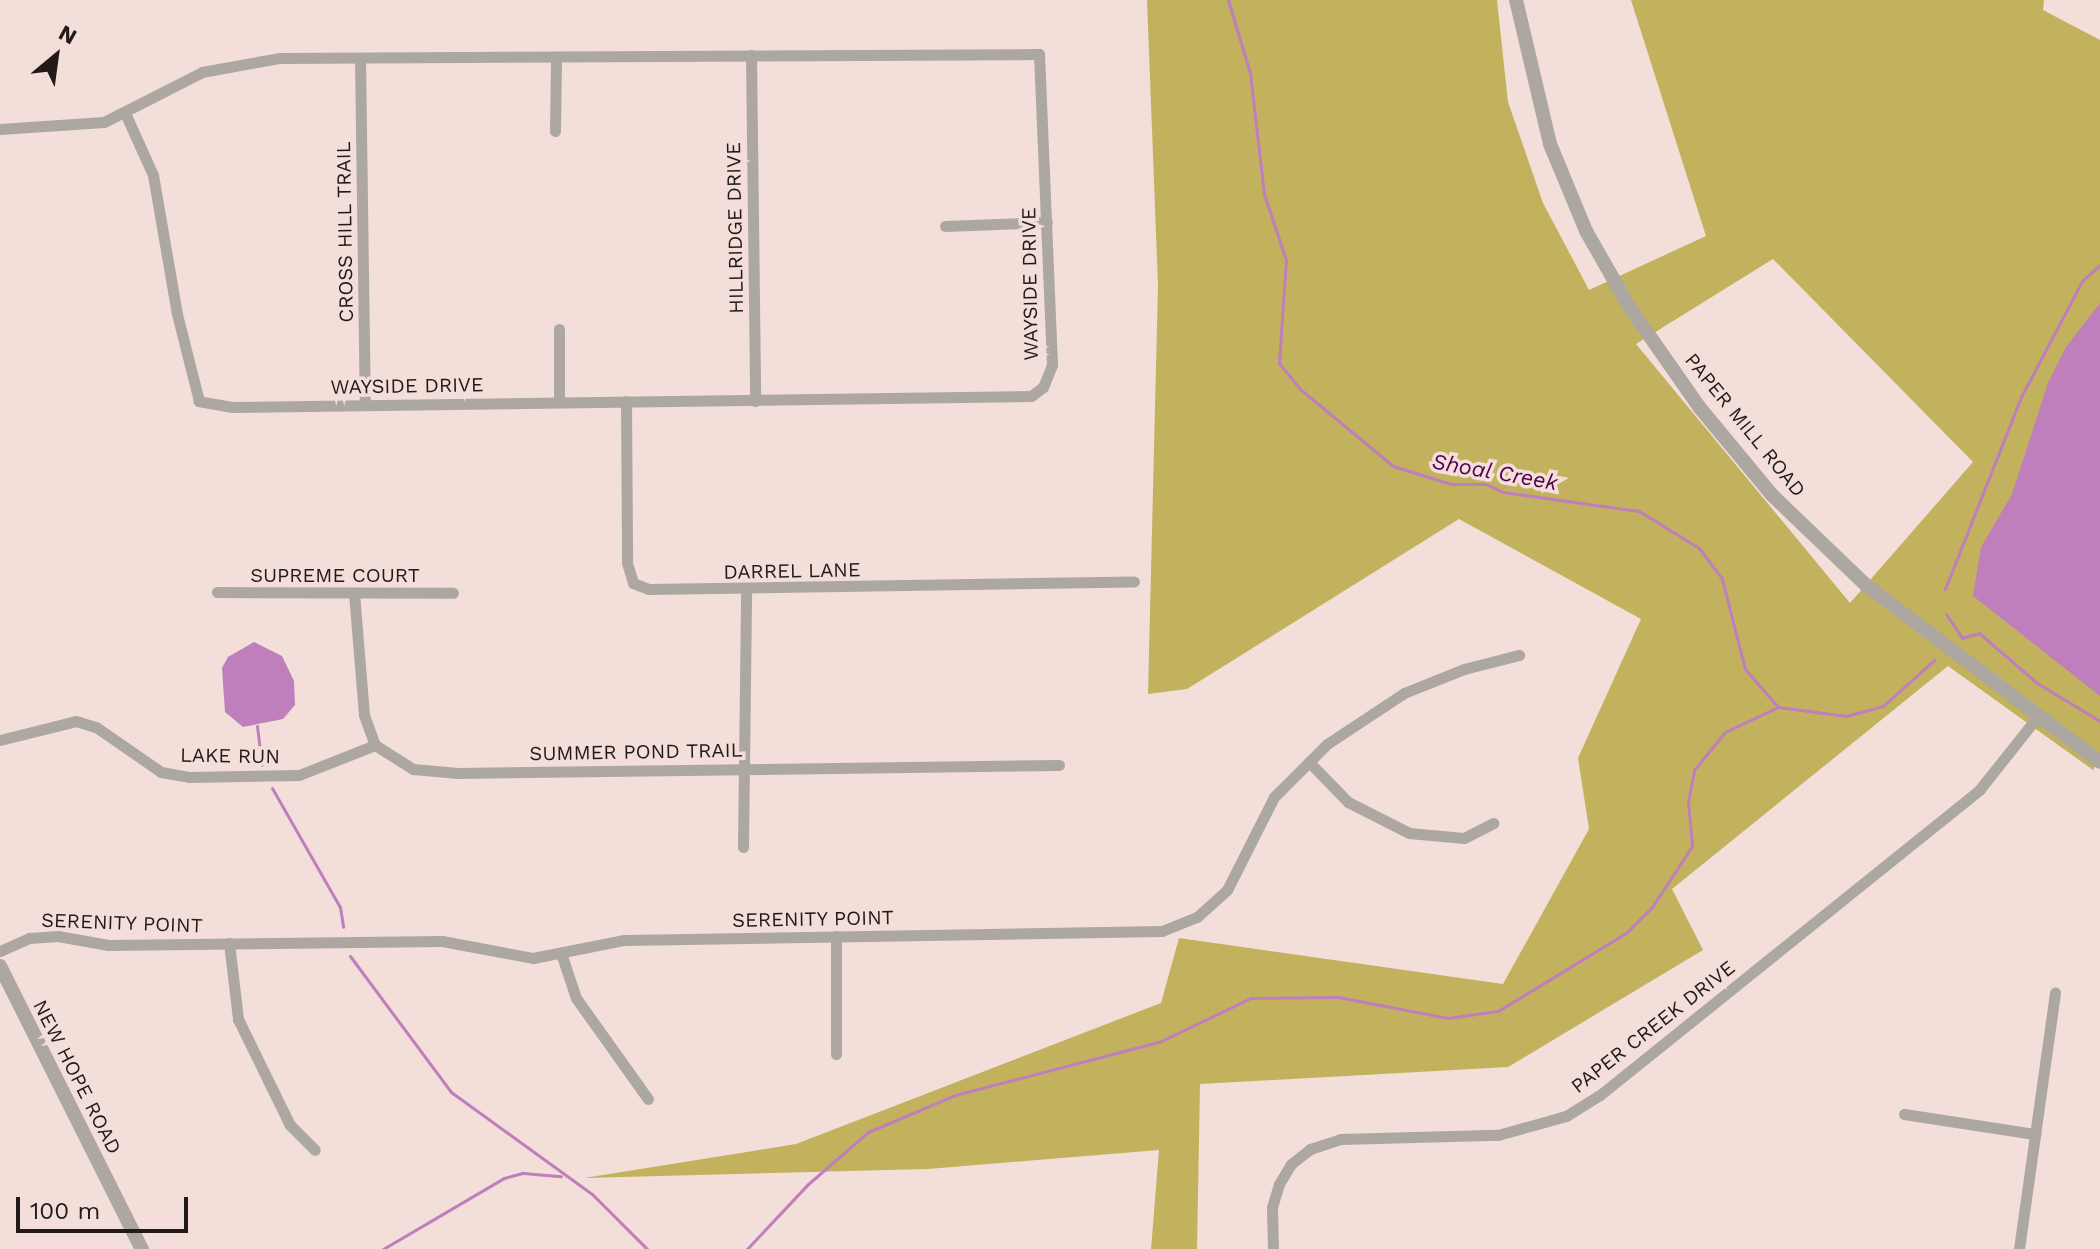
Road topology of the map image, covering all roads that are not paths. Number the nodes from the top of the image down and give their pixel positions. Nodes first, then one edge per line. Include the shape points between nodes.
1 (1516, 0) edge
2 (751, 55) junction
3 (556, 57) junction
4 (360, 58) junction
5 (125, 113) junction
6 (0, 129) edge
7 (555, 131) dead end
8 (1047, 222) junction
9 (945, 226) dead end
10 (559, 329) dead end
11 (626, 401) junction
12 (755, 401) junction
13 (559, 402) junction
14 (365, 405) junction
15 (1134, 581) dead end
16 (746, 590) junction
17 (217, 592) dead end
18 (354, 593) junction
19 (453, 593) dead end
20 (1519, 655) dead end
21 (2038, 716) junction
22 (0, 740) edge
23 (375, 745) junction
24 (1309, 762) junction
25 (2100, 762) edge
26 (1059, 765) dead end
27 (742, 768) junction
28 (1493, 823) dead end
29 (743, 847) dead end
30 (836, 936) junction
31 (229, 943) junction
32 (0, 951) edge
33 (561, 953) junction
34 (0, 966) edge
35 (2055, 993) dead end
36 (836, 1054) dead end
37 (648, 1099) dead end
38 (1904, 1114) dead end
39 (2035, 1134) junction
40 (315, 1150) dead end
41 (142, 1249) edge
42 (1273, 1249) edge
43 (2019, 1249) edge

1 - 21 street, PAPER MILL ROAD via 1550,144 1586,231 1630,308 1700,408 1772,495 1866,585
2 - 3 street, WAYSIDE DRIVE
2 - 8 street, WAYSIDE DRIVE via 1039,54
2 - 12 street, HILLRIDGE DRIVE
3 - 4 street, WAYSIDE DRIVE
3 - 7 street
4 - 5 street, WAYSIDE DRIVE via 229,63
4 - 14 street, CROSS HILL TRAIL
5 - 6 street, WAYSIDE DRIVE via 76,128
5 - 14 street, WAYSIDE DRIVE via 153,175 177,314 199,401 232,407
8 - 9 street
8 - 12 street, WAYSIDE DRIVE via 1052,365 1043,387 1031,396
10 - 13 street
11 - 12 street, WAYSIDE DRIVE
11 - 13 street, WAYSIDE DRIVE
11 - 16 street, DARREL LANE via 627,563 633,583 649,589
13 - 14 street, WAYSIDE DRIVE
15 - 16 street, DARREL LANE
16 - 27 street
17 - 18 street, SUPREME COURT
18 - 19 street, SUPREME COURT
18 - 23 street via 364,715
20 - 24 street, SERENITY POINT via 1404,693
21 - 25 street, PAPER MILL ROAD
21 - 42 street, PAPER CREEK DRIVE via 1980,789 1600,1095 1566,1116 1498,1135 1340,1139 1310,1149 1291,1164 1279,1184 1272,1207
22 - 23 street, LAKE RUN via 76,721 96,727 161,772 189,777 299,775
23 - 27 street, SUMMER POND TRAIL via 413,769 437,773
24 - 28 street via 1348,802 1409,833 1464,838
24 - 30 street, SERENITY POINT via 1274,797 1227,890 1197,917 1162,931
26 - 27 street, SUMMER POND TRAIL
27 - 29 street
30 - 33 street, SERENITY POINT via 624,940
30 - 36 street
31 - 32 street, SERENITY POINT via 108,945 58,936 29,938
31 - 33 street, SERENITY POINT via 442,941 533,958
31 - 40 street via 238,1019 290,1125
33 - 37 street via 576,998
34 - 41 street, NEW HOPE ROAD
35 - 39 street
38 - 39 street
39 - 43 street

